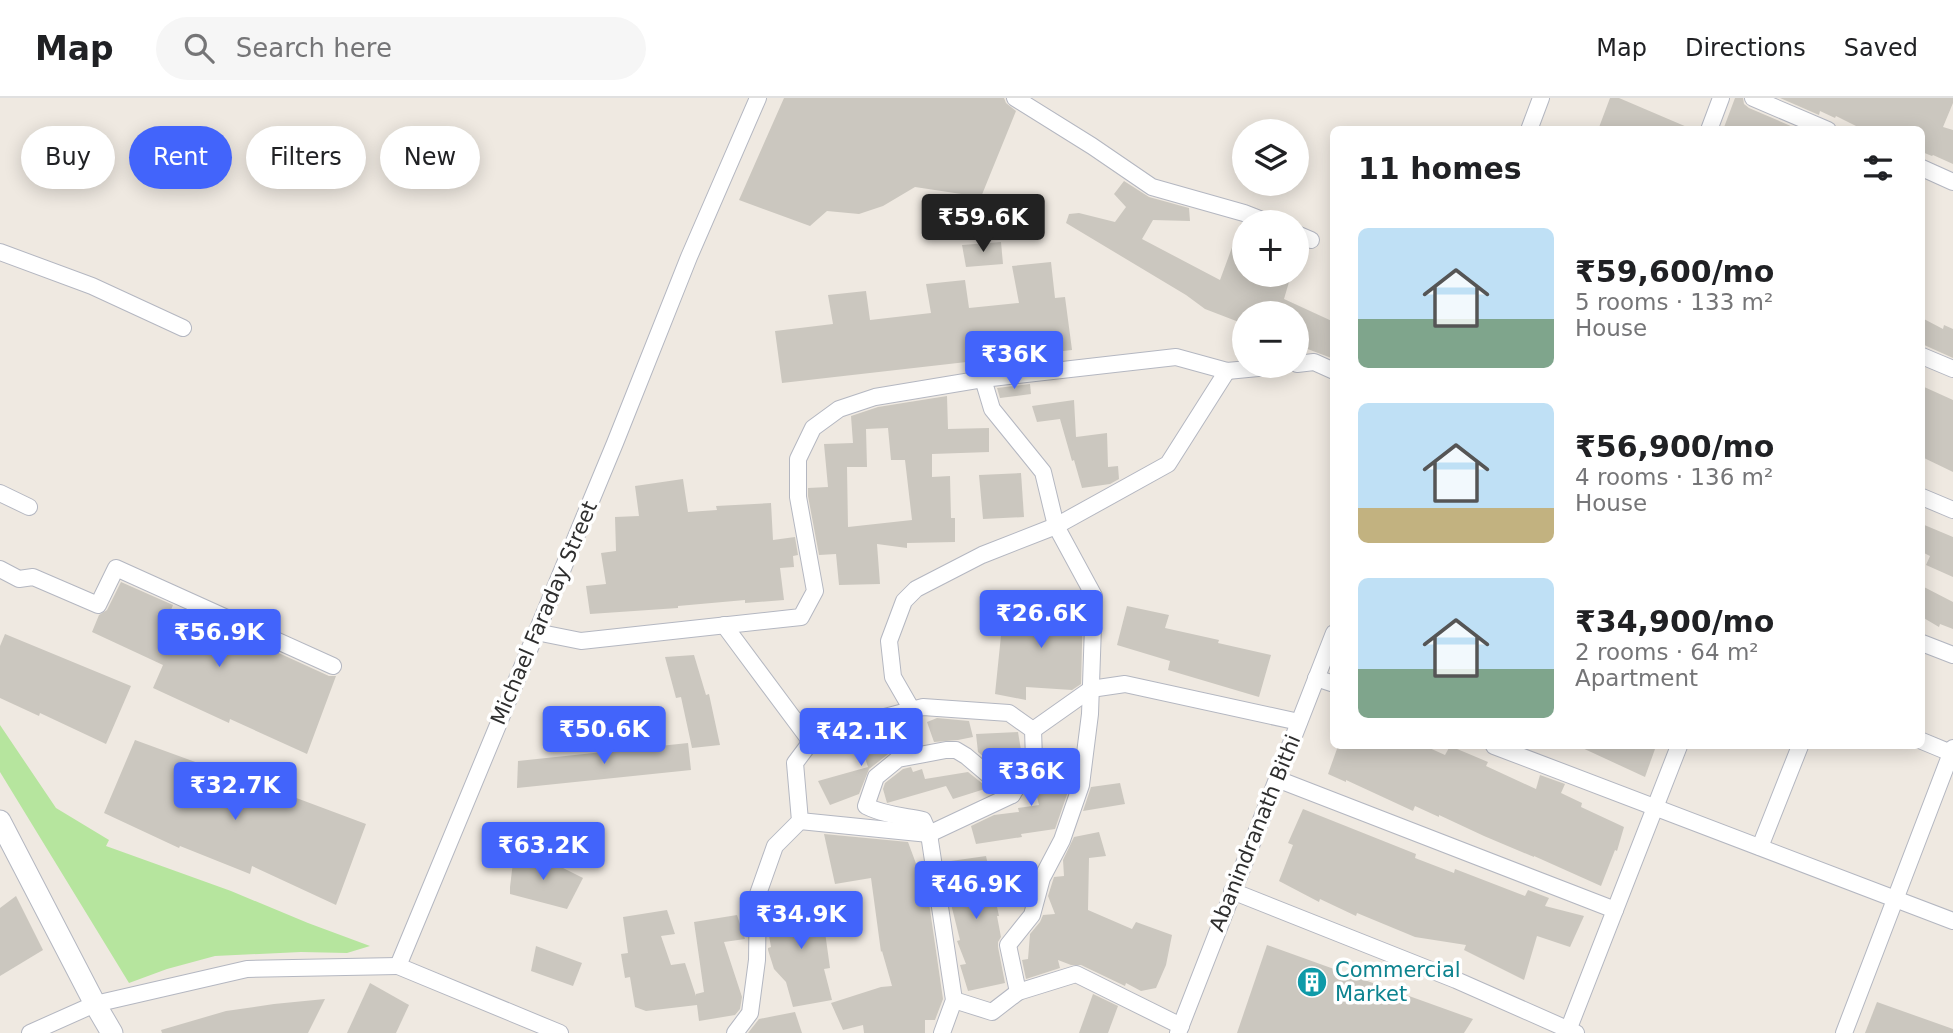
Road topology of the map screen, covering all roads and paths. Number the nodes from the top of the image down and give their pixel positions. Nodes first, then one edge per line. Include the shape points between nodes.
1 (758, 98) edge
2 (1015, 98) edge
3 (1541, 98) edge
4 (1721, 98) edge
5 (1753, 98) edge
6 (1530, 126) edge
7 (1710, 126) edge
8 (1816, 126) edge
9 (1925, 169) edge
10 (1953, 182) edge
11 (1233, 210) edge
12 (0, 252) edge
13 (183, 328) dead end
14 (1925, 357) edge
15 (1309, 363) edge
16 (1330, 369) edge
17 (1953, 369) edge
18 (1227, 371) junction
19 (1232, 371) edge
20 (983, 379) junction
21 (0, 493) edge
22 (1925, 498) edge
23 (29, 507) dead end
24 (1953, 510) edge
25 (1056, 526) junction
26 (0, 569) edge
27 (724, 625) junction
28 (536, 632) junction
29 (1330, 644) edge
30 (1925, 644) edge
31 (1953, 655) edge
32 (333, 666) dead end
33 (1317, 678) junction
34 (1330, 683) edge
35 (1091, 689) junction
36 (912, 710) junction
37 (1299, 722) junction
38 (1034, 730) junction
39 (811, 742) junction
40 (1925, 742) edge
41 (1502, 749) edge
42 (1678, 749) edge
43 (1799, 749) edge
44 (1952, 750) edge
45 (1277, 779) junction
46 (1012, 795) junction
47 (1655, 807) junction
48 (0, 821) edge
49 (800, 821) junction
50 (929, 834) junction
51 (1760, 847) junction
52 (1232, 891) junction
53 (1895, 899) junction
54 (1615, 910) junction
55 (1953, 921) edge
56 (398, 966) junction
57 (1018, 992) junction
58 (954, 1000) junction
59 (96, 1004) junction
60 (1179, 1029) edge
61 (1570, 1032) edge
62 (30, 1033) edge
63 (112, 1033) edge
64 (560, 1033) edge
65 (735, 1033) edge
66 (942, 1033) edge
67 (1844, 1033) edge

1 - 28 street, Michael Faraday Street
2 - 11 street via 1152,187
3 - 6 street
4 - 7 street
5 - 8 street
9 - 10 street
12 - 13 street via 92,286
14 - 17 street
15 - 16 street
18 - 19 street
18 - 20 street via 1176,357
18 - 25 street via 1168,464
20 - 25 street via 992,409 1043,472
20 - 27 street via 875,397 839,409 813,428 798,459 798,484 815,591 801,617
21 - 23 street
22 - 24 street
25 - 35 street via 1094,596
25 - 36 street via 982,555 916,589 904,601 889,641 893,677
26 - 32 street via 19,579 33,577 98,605 116,568
27 - 28 street via 581,641
27 - 39 street
28 - 56 street, Michael Faraday Street
29 - 33 street, Abanindranath Bithi
30 - 31 street
33 - 34 street
33 - 37 street, Abanindranath Bithi
35 - 37 street via 1125,684
35 - 38 street
35 - 57 street via 1081,785 1031,915 1008,945
36 - 38 street via 1009,713
36 - 39 street via 816,735
37 - 45 street, Abanindranath Bithi
38 - 46 street via 1034,759
39 - 49 street via 795,764
40 - 44 street
41 - 47 street
42 - 47 street
43 - 51 street
44 - 53 street
45 - 52 street, Abanindranath Bithi
45 - 54 street
46 - 50 street
46 - 50 street via 956,750 898,759 876,777 866,806 923,820
47 - 51 street
47 - 54 street
48 - 59 street
49 - 50 street
49 - 65 street via 775,846 758,894 750,1013
50 - 58 street
51 - 53 street
52 - 60 street, Abanindranath Bithi
52 - 61 street via 1457,979
53 - 55 street
53 - 67 street
54 - 61 street
56 - 59 street via 247,970
56 - 64 street
57 - 58 street via 992,1012
57 - 60 street via 1076,974
58 - 66 street
59 - 62 street
59 - 63 street

